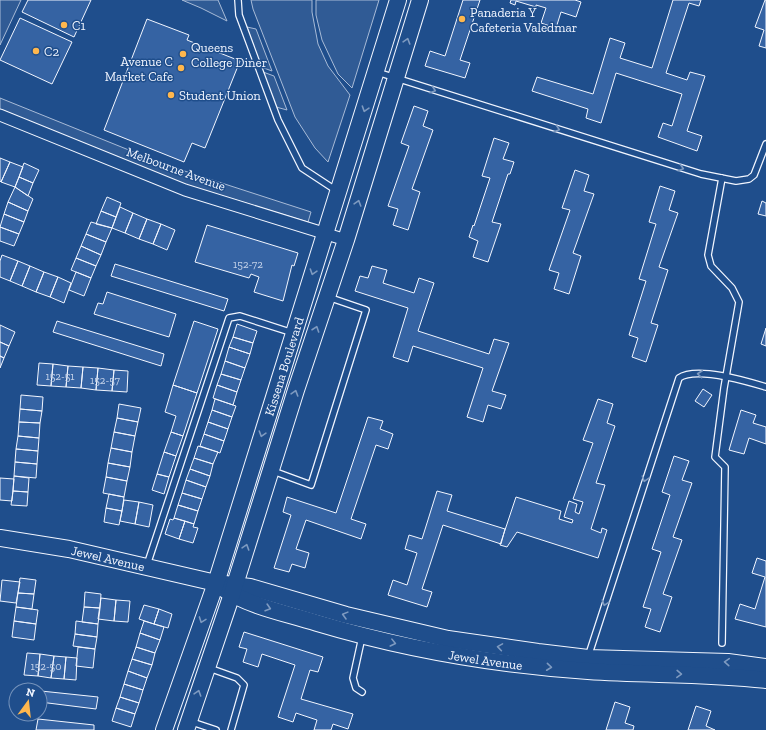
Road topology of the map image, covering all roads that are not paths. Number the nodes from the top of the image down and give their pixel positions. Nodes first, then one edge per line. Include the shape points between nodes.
1 (238, 0) edge
2 (398, 0) edge
3 (420, 0) edge
4 (377, 72) junction
5 (396, 78) junction
6 (0, 115) edge
7 (766, 144) edge
8 (722, 178) junction
9 (339, 192) junction
10 (326, 235) junction
11 (346, 240) junction
12 (327, 296) junction
13 (293, 333) junction
14 (725, 377) junction
15 (766, 387) edge
16 (271, 470) junction
17 (0, 538) edge
18 (147, 566) junction
19 (216, 583) junction
20 (233, 589) junction
21 (363, 635) junction
22 (722, 643) dead end
23 (588, 658) junction
24 (766, 667) edge
25 (207, 668) junction
26 (766, 680) edge
27 (362, 692) dead end
28 (188, 726) edge
29 (164, 730) edge
30 (216, 730) edge
31 (231, 730) edge

1 - 9 lane via 239,15 278,120 302,168
2 - 4 main road, Kissena Boulevard
5 -> 3 main road, Kissena Boulevard
4 - 5 lane
4 -> 9 main road, Kissena Boulevard
5 -> 8 lane via 647,158
11 -> 5 main road, Kissena Boulevard
6 - 10 street, Melbourne Avenue via 186,190
7 - 8 lane via 754,175 742,180
8 - 14 lane via 708,255 711,266 732,288 739,302
9 - 10 main road, Kissena Boulevard
10 - 11 street, Melbourne Avenue
10 -> 13 main road, Kissena Boulevard
11 - 12 main road, Kissena Boulevard
16 -> 12 main road, Kissena Boulevard
12 - 16 lane via 366,310 310,484
13 - 18 lane via 240,316 229,318
13 -> 19 main road, Kissena Boulevard
14 - 15 lane
14 - 22 lane via 715,457 725,467
14 -> 23 lane via 688,373 676,382
20 -> 16 main road, Kissena Boulevard
17 - 18 main road, Jewel Avenue via 69,549
18 - 19 main road, Jewel Avenue
19 - 20 main road, Jewel Avenue
19 -> 29 main road, Kissena Boulevard
20 -> 21 main road, Jewel Avenue via 256,604
23 -> 20 main road, Jewel Avenue via 440,637 346,615 261,589
20 - 25 main road, Kissena Boulevard
21 -> 26 main road, Jewel Avenue via 450,654 537,666 587,671 727,675
21 - 27 lane via 353,678 356,688
24 -> 23 main road, Jewel Avenue via 728,662
28 -> 25 main road, Kissena Boulevard
25 - 31 lane via 237,678 244,686
28 - 30 lane

